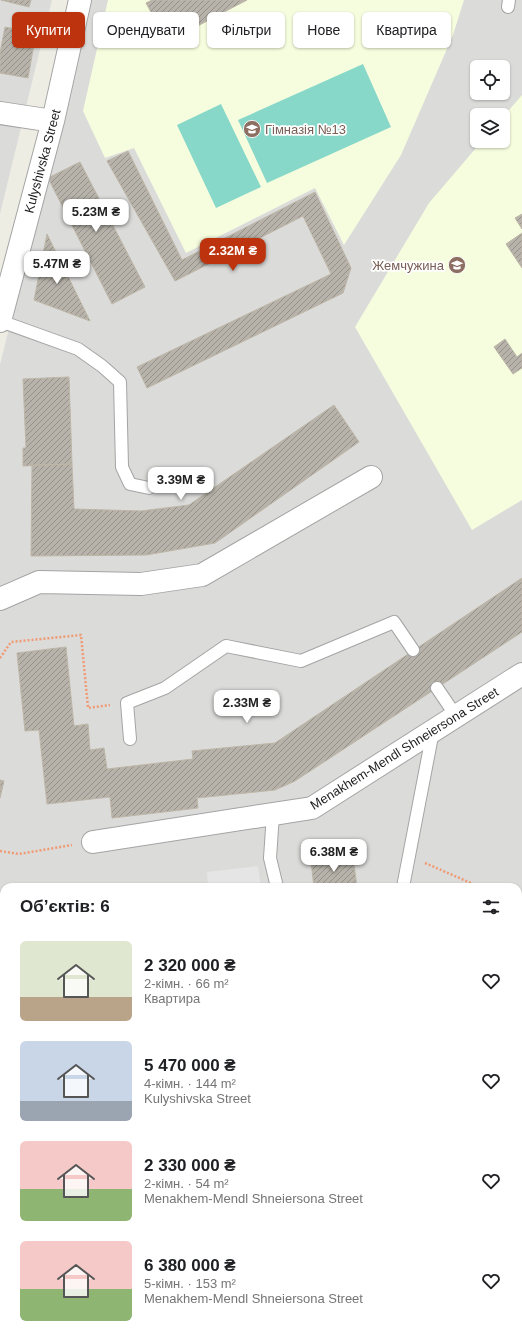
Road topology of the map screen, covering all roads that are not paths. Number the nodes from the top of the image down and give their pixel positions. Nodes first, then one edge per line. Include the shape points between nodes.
1 (80, 0) edge
2 (0, 113) edge
3 (53, 122) junction
4 (0, 321) edge
5 (371, 476) dead end
6 (149, 488) dead end
7 (0, 599) edge
8 (413, 650) dead end
9 (522, 674) edge
10 (437, 688) dead end
11 (456, 716) junction
12 (433, 731) junction
13 (130, 739) dead end
14 (273, 814) junction
15 (93, 842) road end
16 (276, 883) edge
17 (403, 883) edge

1 - 3 street, Kulyshivska Street
2 - 3 street
3 - 4 street, Kulyshivska Street
4 - 6 lane via 78,349 120,382 122,467 130,484
5 - 7 street via 202,575 141,584 39,582
8 - 13 lane via 394,622 301,661 226,646 165,688 127,703
9 - 11 street, Menakhem-Mendl Shneiersona Street
10 - 11 lane
11 - 12 street, Menakhem-Mendl Shneiersona Street
12 - 14 street, Menakhem-Mendl Shneiersona Street via 312,808
12 - 17 lane
14 - 15 street, Menakhem-Mendl Shneiersona Street
14 - 16 lane via 270,858

